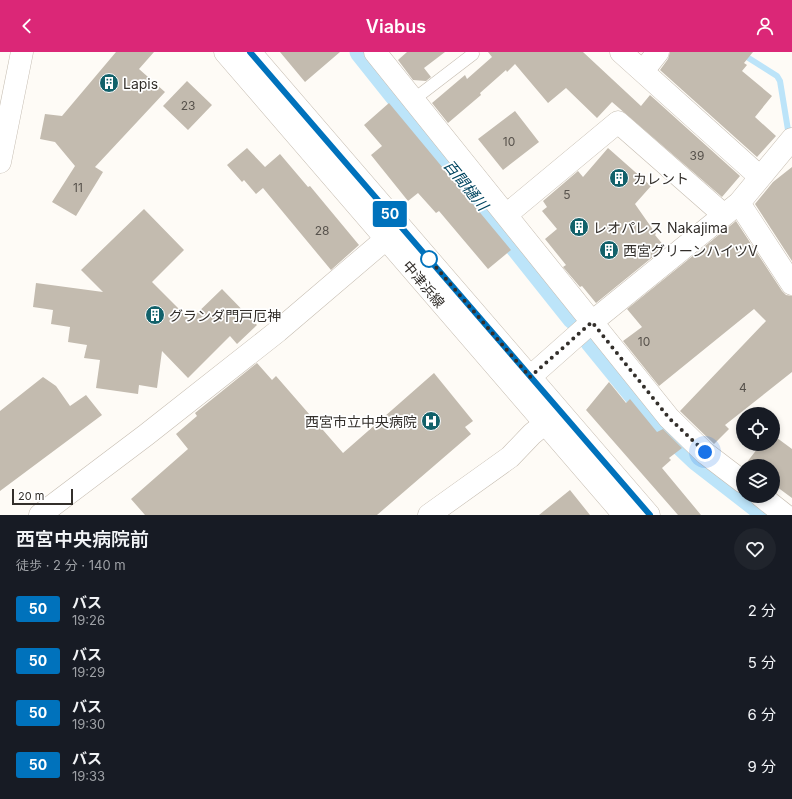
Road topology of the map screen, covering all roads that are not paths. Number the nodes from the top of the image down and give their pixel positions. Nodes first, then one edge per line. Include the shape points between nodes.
1 (22, 52) edge
2 (225, 52) edge
3 (250, 52) edge
4 (375, 52) edge
5 (622, 52) edge
6 (658, 52) edge
7 (473, 54) dead end
8 (643, 70) junction
9 (413, 100) junction
10 (4, 115) edge
11 (792, 139) edge
12 (0, 162) edge
13 (759, 176) junction
14 (732, 209) junction
15 (506, 215) junction
16 (394, 233) junction
17 (792, 284) edge
18 (592, 322) junction
19 (530, 377) junction
20 (552, 418) junction
21 (736, 476) edge
22 (770, 503) edge
23 (40, 515) edge
24 (429, 515) edge
25 (624, 515) edge
26 (650, 515) edge
27 (785, 515) edge

1 - 10 main road
2 - 16 main road, 中津浜線
3 - 16 main road, 中津浜線
4 - 9 main road
5 - 8 main road
6 - 8 main road
7 - 9 lane
8 - 13 main road
9 - 15 main road
10 - 12 main road
11 - 13 main road
13 - 14 main road
14 - 15 main road via 618,122
14 - 17 main road
14 - 18 main road
15 - 18 main road
16 - 19 main road, 中津浜線
16 - 20 main road, 中津浜線
16 - 23 main road via 317,300
18 - 19 main road
18 - 21 main road via 669,418
19 - 20 main road, 中津浜線
20 - 24 main road via 510,457
20 - 25 main road, 中津浜線
20 - 26 main road, 中津浜線
22 - 27 main road

